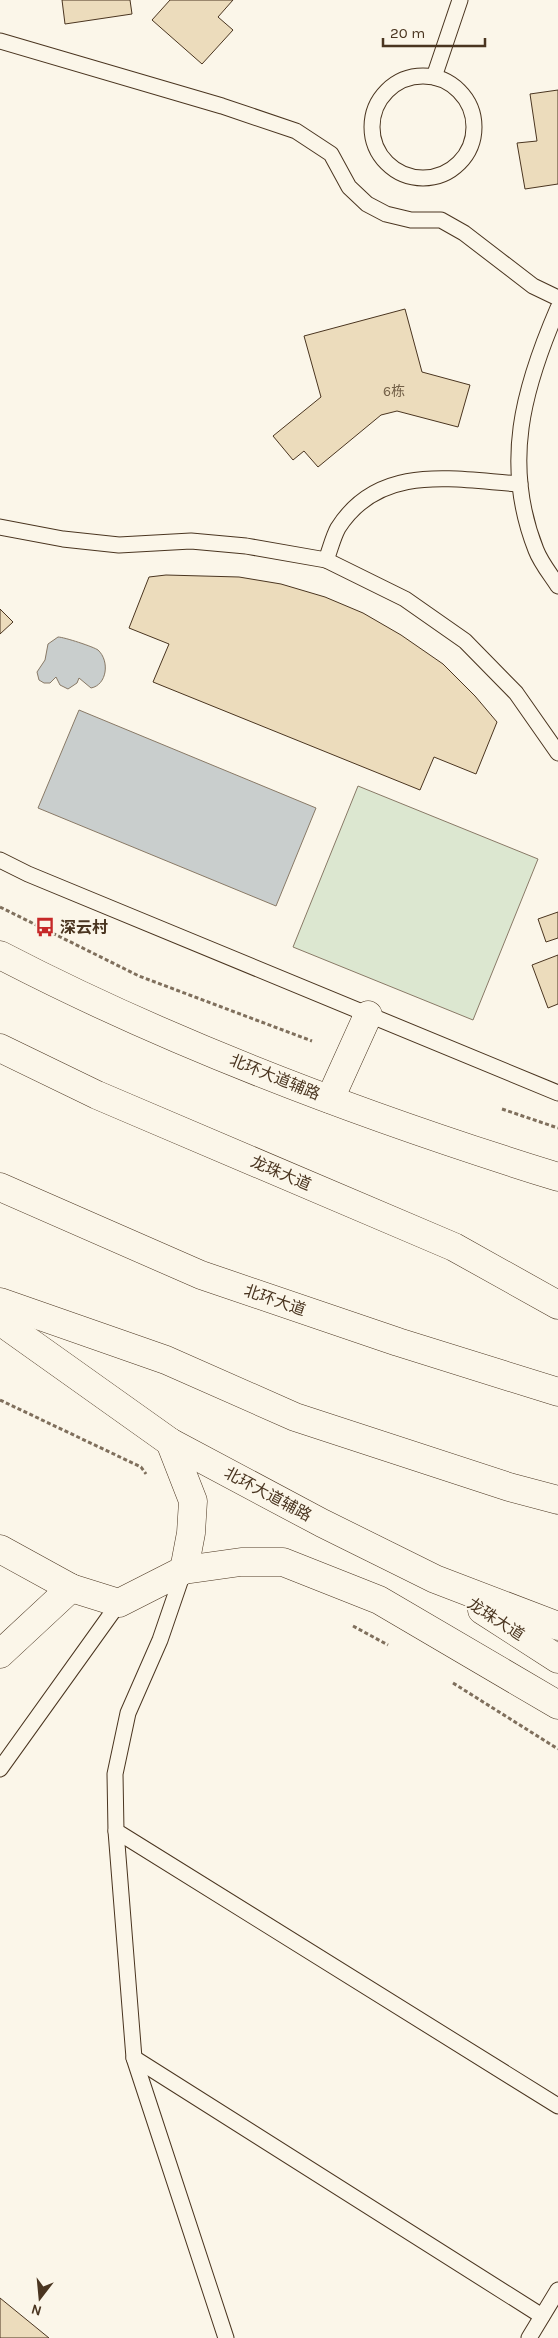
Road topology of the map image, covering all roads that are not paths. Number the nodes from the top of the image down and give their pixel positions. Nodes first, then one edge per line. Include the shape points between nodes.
1 (460, 0) edge
2 (0, 41) edge
3 (434, 77) junction
4 (558, 298) edge
5 (558, 308) edge
6 (520, 484) junction
7 (0, 527) edge
8 (326, 560) junction
9 (558, 586) edge
10 (558, 753) edge
11 (0, 860) edge
12 (0, 954) edge
13 (368, 1015) junction
14 (0, 1048) edge
15 (558, 1093) edge
16 (330, 1099) junction
17 (558, 1177) edge
18 (0, 1187) edge
19 (0, 1302) edge
20 (558, 1305) edge
21 (0, 1321) edge
22 (558, 1392) edge
23 (170, 1442) junction
24 (558, 1500) edge
25 (0, 1549) edge
26 (184, 1570) junction
27 (435, 1579) junction
28 (71, 1588) junction
29 (119, 1603) junction
30 (558, 1626) edge
31 (0, 1654) edge
32 (558, 1658) edge
33 (558, 1705) edge
34 (0, 1769) edge
35 (116, 1830) junction
36 (134, 2058) junction
37 (558, 2106) edge
38 (558, 2290) edge
39 (542, 2316) junction
40 (226, 2338) edge
41 (529, 2338) edge

1 - 3 lane
2 - 4 lane via 296,131 331,154 349,187 367,204 386,214 411,220 441,220 464,233 533,286
3 - 3 lane via 451,85 465,98 473,115 474,134 468,152 456,166 440,176 421,179 402,175 387,164 376,149 371,130 374,112 382,95 397,83 415,77
5 - 6 lane via 528,385 518,434
6 - 8 lane via 422,478 388,485 359,502 338,529
6 - 9 lane via 525,517 536,552
7 - 8 lane via 119,545 191,541 246,546
8 - 10 lane via 405,599 465,641 516,693
11 - 13 lane
12 - 16 main road, 北环大道辅路 via 179,1038
13 - 15 lane
13 - 16 main road
14 - 20 main road, 龙珠大道 via 97,1096 454,1247
16 - 17 main road, 北环大道辅路
18 - 22 main road, 北环大道 via 201,1275
19 - 24 main road via 166,1360 295,1416 509,1487
21 - 23 main road, 北环大道辅路
23 - 26 main road via 193,1502 192,1533
23 - 27 main road, 北环大道辅路
25 - 28 main road
26 - 29 main road
26 - 33 main road via 241,1562 283,1562 379,1600
26 - 35 lane via 160,1640 128,1713 115,1774
27 - 30 main road, 北环大道辅路
27 - 32 main road, 龙珠大道
28 - 29 main road
28 - 31 main road
29 - 34 lane
35 - 36 lane
35 - 37 lane
36 - 39 lane
36 - 40 lane
38 - 39 lane
39 - 41 lane

